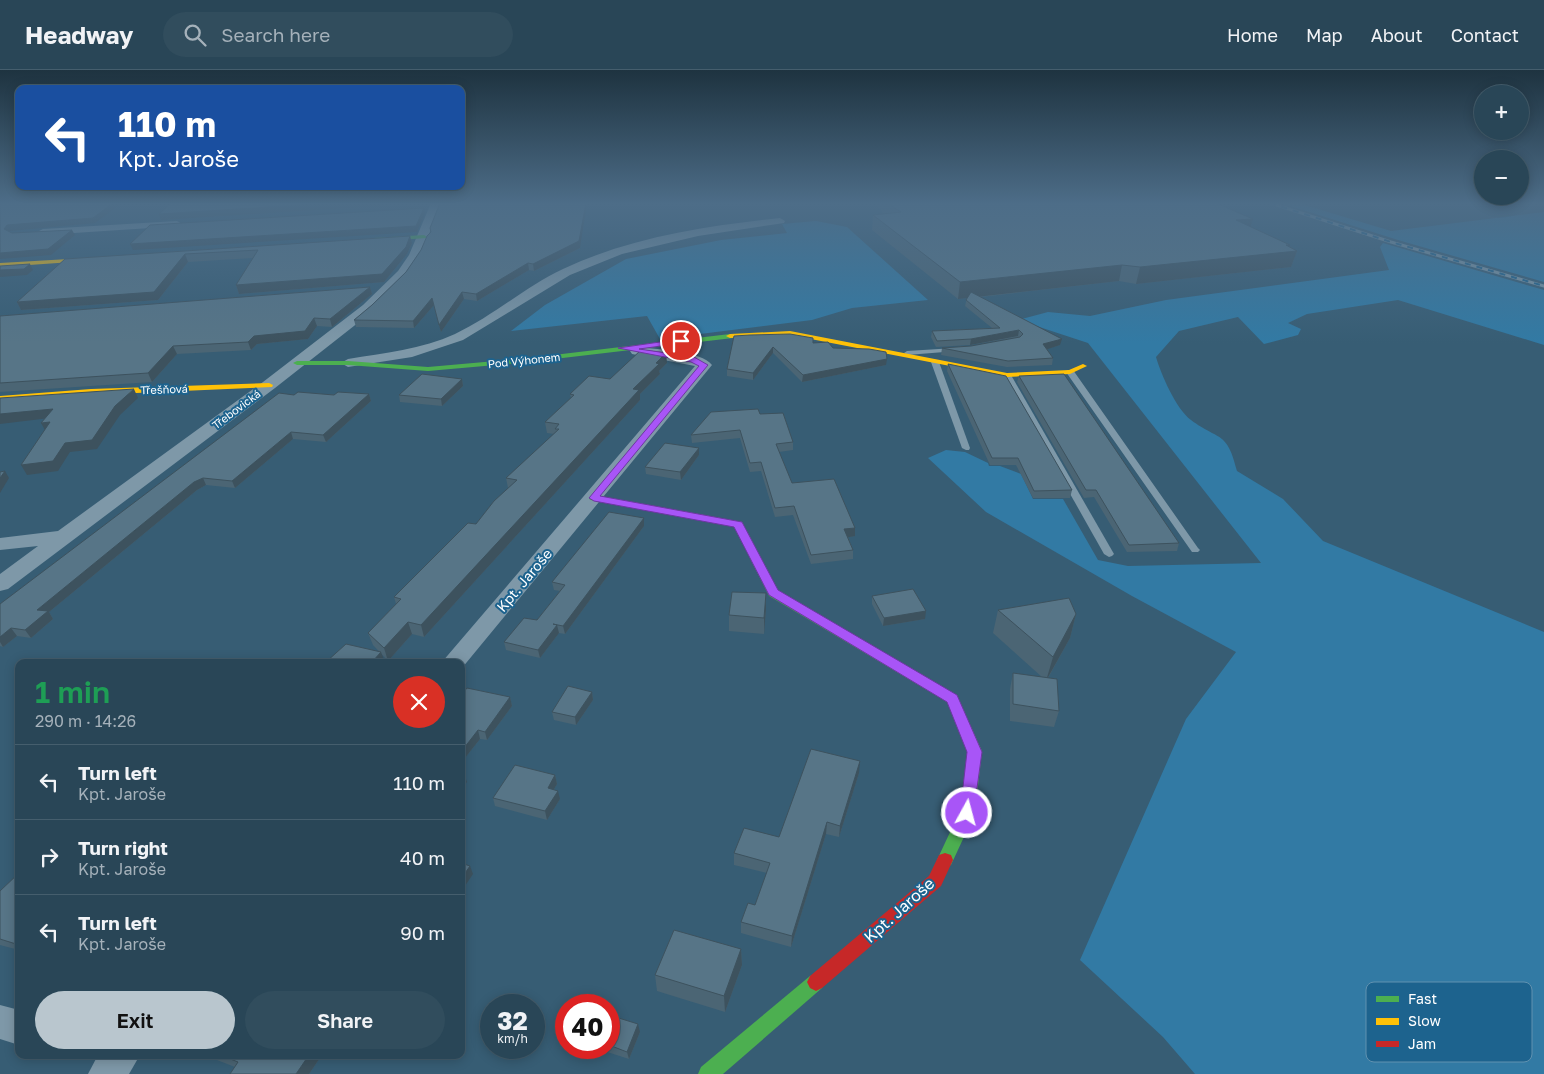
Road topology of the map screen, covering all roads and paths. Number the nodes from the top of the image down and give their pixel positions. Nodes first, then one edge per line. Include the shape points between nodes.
1 (418, 250) edge
2 (627, 250) edge
3 (117, 257) edge
4 (0, 265) edge
5 (390, 287) junction
6 (363, 289) edge
7 (622, 348) junction
8 (961, 350) edge
9 (896, 354) junction
10 (935, 362) junction
11 (297, 363) junction
12 (348, 363) junction
13 (1083, 366) dead end
14 (1070, 372) junction
15 (1008, 375) junction
16 (269, 385) junction
17 (0, 399) edge
18 (966, 448) dead end
19 (594, 498) junction
20 (64, 537) junction
21 (0, 544) edge
22 (1194, 550) dead end
23 (1109, 554) dead end
24 (0, 584) edge
25 (457, 659) edge
26 (0, 1022) edge
27 (15, 1027) edge
28 (708, 1074) edge

1 - 5 street, Třebovická
2 - 12 street via 566,272 471,331 427,350
3 - 4 street
5 - 6 street
5 - 11 street, Třebovická
7 - 9 street, Pod Výhonem via 750,334 790,334
7 - 12 street, Pod Výhonem via 428,369
7 - 19 street, Kpt. Jaroše via 694,360 704,365
8 - 9 lane
9 - 10 street, Pod Výhonem
10 - 15 street, Pod Výhonem
10 - 18 lane
11 - 12 street, Pod Výhonem
11 - 16 street, Třebovická
13 - 14 street
14 - 15 street, Pod Výhonem
14 - 22 lane
15 - 23 lane
16 - 17 street, Třešňová
16 - 20 street, Třebovická
19 - 25 street, Kpt. Jaroše
19 - 28 street, Kpt. Jaroše via 738,524 773,593 952,699 975,752 967,813 935,881
20 - 21 street
20 - 24 street, Třebovická
26 - 27 street

